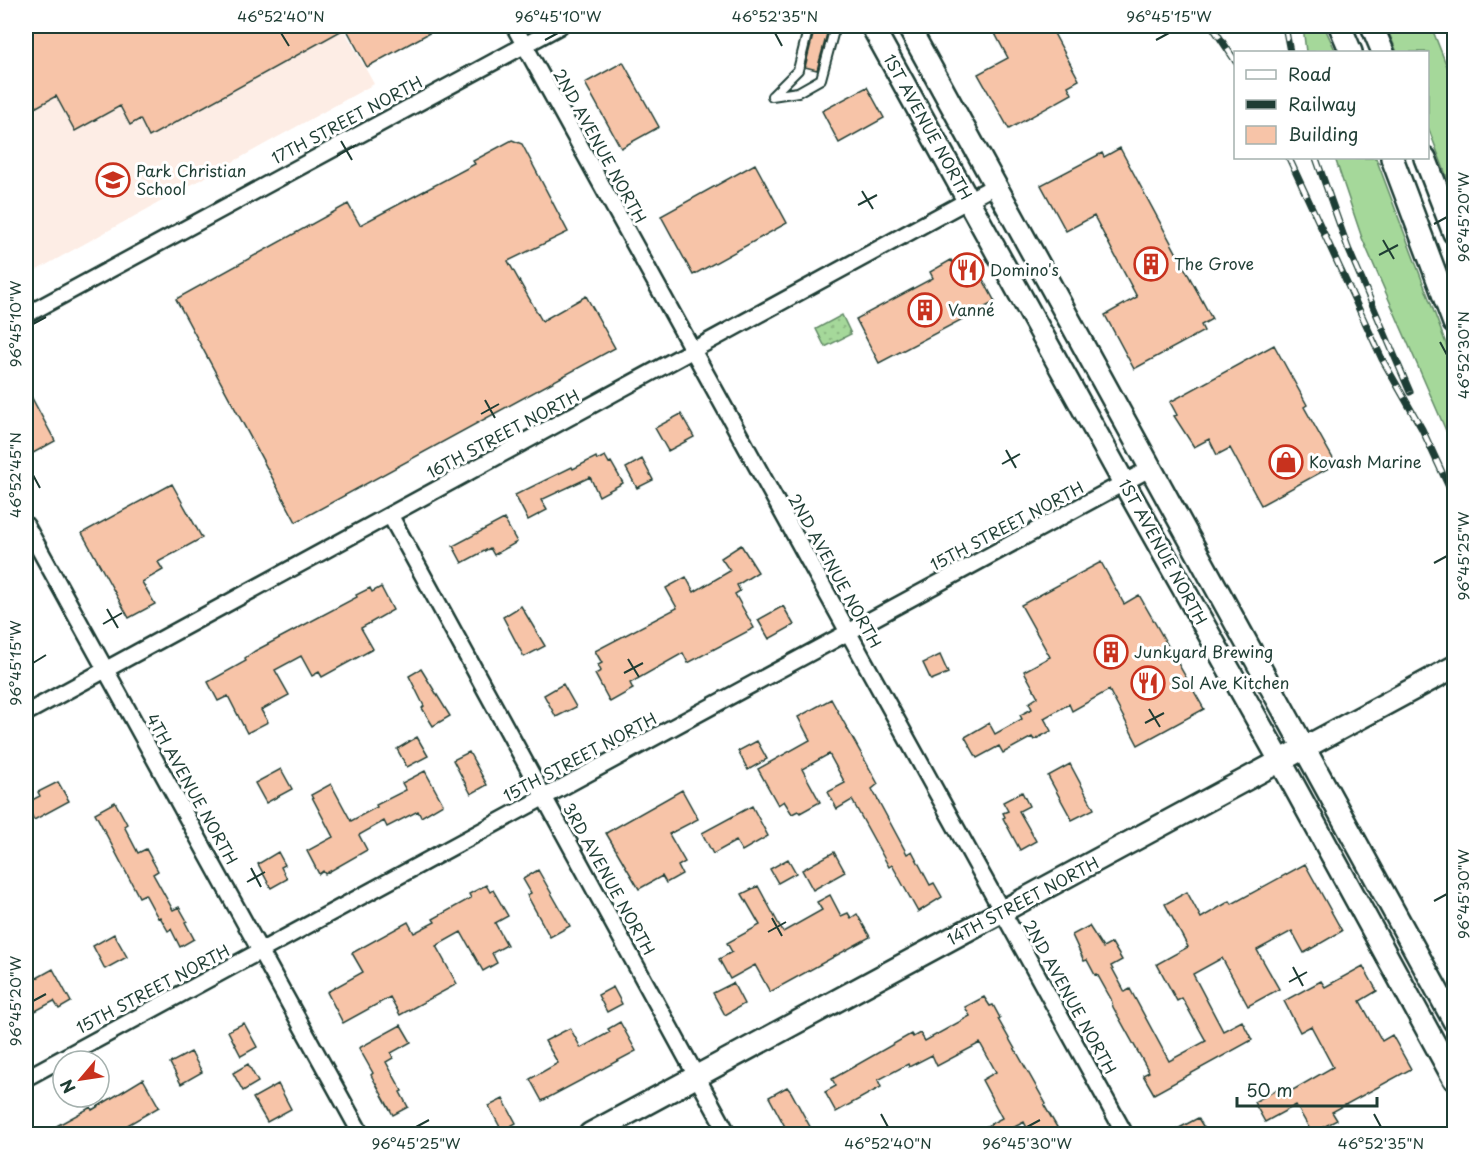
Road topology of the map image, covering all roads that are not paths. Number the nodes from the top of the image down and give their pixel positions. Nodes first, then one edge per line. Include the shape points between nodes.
1 (514, 26) edge
2 (560, 26) edge
3 (809, 26) edge
4 (853, 26) edge
5 (872, 26) edge
6 (909, 26) edge
7 (1340, 26) edge
8 (1372, 26) edge
9 (524, 45) junction
10 (1351, 51) edge
11 (1383, 51) edge
12 (1392, 159) edge
13 (1425, 159) edge
14 (996, 185) junction
15 (969, 201) junction
16 (1455, 233) edge
17 (26, 315) edge
18 (1455, 323) edge
19 (693, 351) junction
20 (1152, 468) junction
21 (1124, 483) junction
22 (390, 515) junction
23 (26, 525) edge
24 (848, 633) junction
25 (1455, 667) edge
26 (105, 669) junction
27 (26, 713) edge
28 (1305, 749) junction
29 (1281, 762) junction
30 (544, 797) junction
31 (1002, 912) junction
32 (260, 951) junction
33 (1455, 1020) edge
34 (697, 1077) junction
35 (26, 1078) edge
36 (1455, 1079) edge
37 (362, 1134) edge
38 (590, 1134) edge
39 (728, 1134) edge
40 (1125, 1134) edge

1 - 9 street, 2ND AVENUE NORTH
2 - 9 street, 17TH STREET NORTH
3 - 4 lane via 798,69 772,96 798,92 821,79 835,27
5 - 15 main road, 1ST AVENUE NORTH
6 - 14 main road, 1ST AVENUE NORTH
7 - 10 main road
8 - 11 main road
9 - 17 street, 17TH STREET NORTH
9 - 19 street, 2ND AVENUE NORTH
12 - 18 main road
13 - 16 main road
14 - 15 street, 16TH STREET NORTH
14 - 20 main road, 1ST AVENUE NORTH
15 - 19 street, 16TH STREET NORTH
15 - 21 main road, 1ST AVENUE NORTH
19 - 22 street, 16TH STREET NORTH
19 - 24 street, 2ND AVENUE NORTH
20 - 21 street, 15TH STREET NORTH
20 - 28 main road, 1ST AVENUE NORTH
21 - 24 street, 15TH STREET NORTH
21 - 29 main road, 1ST AVENUE NORTH
22 - 26 street, 16TH STREET NORTH
22 - 30 street, 3RD AVENUE NORTH
23 - 26 street, 4TH AVENUE NORTH
24 - 30 street, 15TH STREET NORTH
24 - 31 street, 2ND AVENUE NORTH
25 - 28 main road, 14TH STREET NORTH
26 - 27 street, 16TH STREET NORTH
26 - 32 street, 4TH AVENUE NORTH
28 - 29 main road, 14TH STREET NORTH
28 - 33 main road, 1ST AVENUE NORTH
29 - 31 main road, 14TH STREET NORTH
29 - 36 main road, 1ST AVENUE NORTH
30 - 32 street, 15TH STREET NORTH
30 - 34 street, 3RD AVENUE NORTH
31 - 34 main road, 14TH STREET NORTH
31 - 40 street, 2ND AVENUE NORTH
32 - 35 street, 15TH STREET NORTH
32 - 37 street, 4TH AVENUE NORTH
34 - 38 main road, 14TH STREET NORTH
34 - 39 street, 3RD AVENUE NORTH

